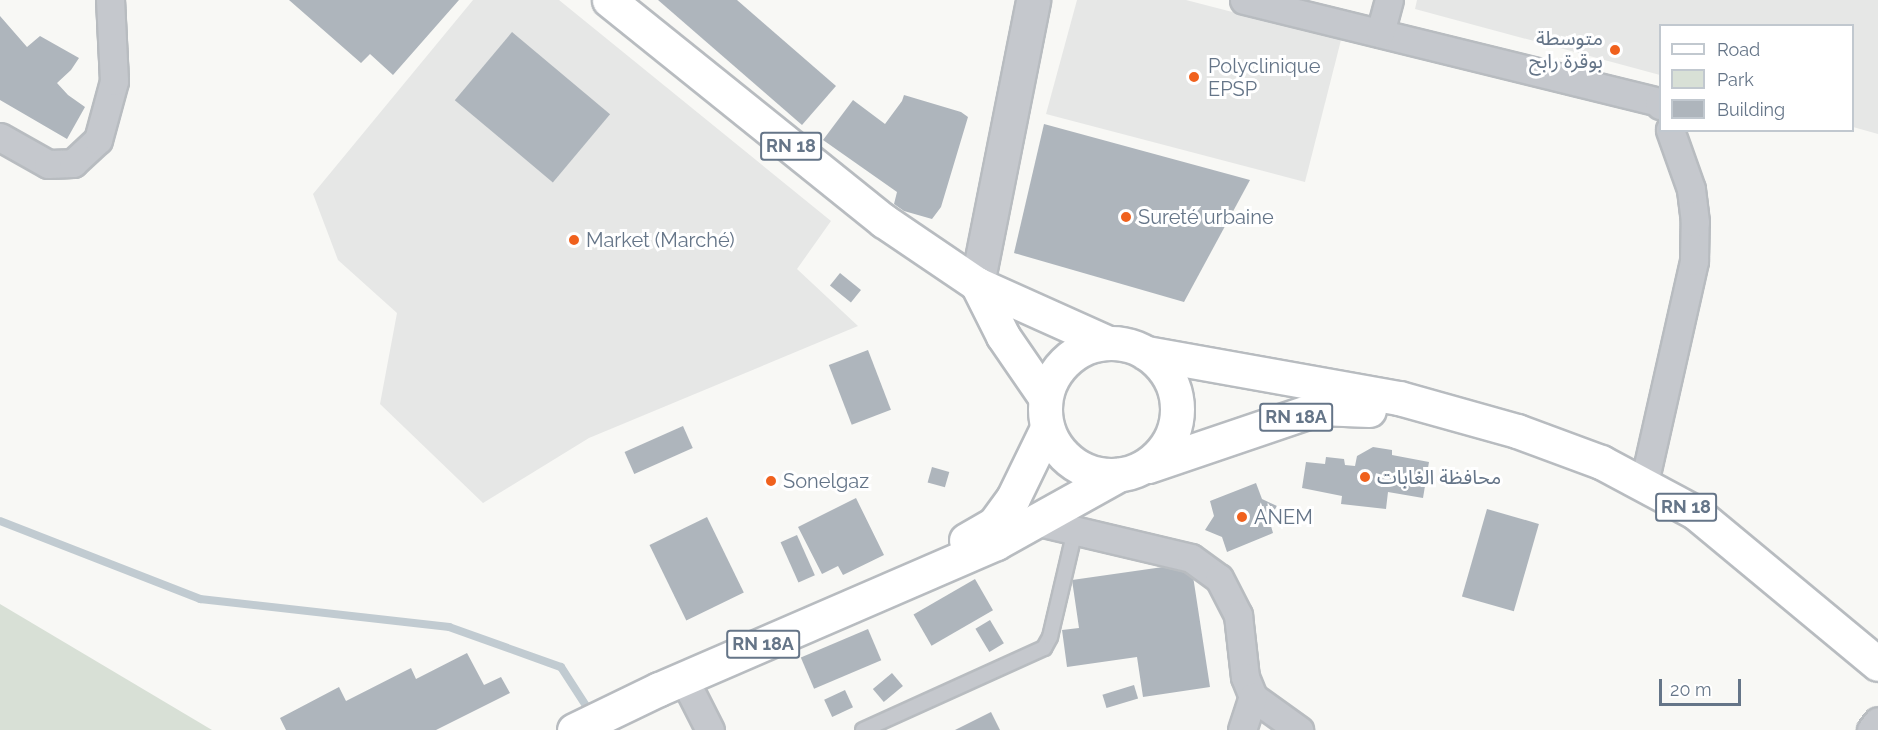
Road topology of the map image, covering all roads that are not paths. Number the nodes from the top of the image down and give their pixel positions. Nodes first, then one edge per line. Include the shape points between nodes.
1 (609, 0) edge
2 (1033, 0) edge
3 (1244, 0) edge
4 (1389, 0) edge
5 (108, 1) edge
6 (1380, 33) junction
7 (1659, 102) edge
8 (1671, 132) edge
9 (0, 137) edge
10 (977, 284) junction
11 (1106, 342) junction
12 (1146, 353) junction
13 (1046, 413) junction
14 (1457, 414) junction
15 (1129, 472) junction
16 (1644, 483) junction
17 (1035, 521) junction
18 (1075, 530) junction
19 (867, 598) junction
20 (1878, 664) edge
21 (671, 684) junction
22 (1253, 697) junction
23 (1878, 721) edge
24 (574, 730) edge
25 (710, 730) edge
26 (863, 730) edge
27 (1242, 730) edge
28 (1299, 730) edge
29 (1871, 730) edge

1 - 10 main road, RN 18 via 884,221
2 - 10 street
3 - 6 street
4 - 6 street
5 - 9 street via 114,81 98,140 73,163 48,164
6 - 7 street
8 - 16 street via 1691,189 1694,261
10 - 11 main road, RN 18
10 - 13 main road, RN 18
11 - 12 main road via 1127,344
11 - 13 main road via 1084,347 1066,359 1052,377
12 - 14 main road, RN 18 via 1399,398
12 - 15 main road via 1172,383 1178,402 1176,422 1170,441 1157,457
13 - 15 main road via 1057,449 1074,465 1095,474
13 - 19 main road via 1013,498 994,524
14 - 15 main road, RN 18A via 1319,408
14 - 16 main road, RN 18 via 1601,462
15 - 17 main road, RN 18A
16 - 20 main road, RN 18 via 1696,513
17 - 18 street
17 - 19 main road, RN 18A via 996,543
18 - 22 street via 1191,558 1219,578 1238,615 1245,677
18 - 26 lane via 1050,637 1044,648
19 - 21 main road, RN 18A
21 - 24 main road, RN 18A
21 - 25 street
22 - 27 street
22 - 28 street
23 - 29 street

